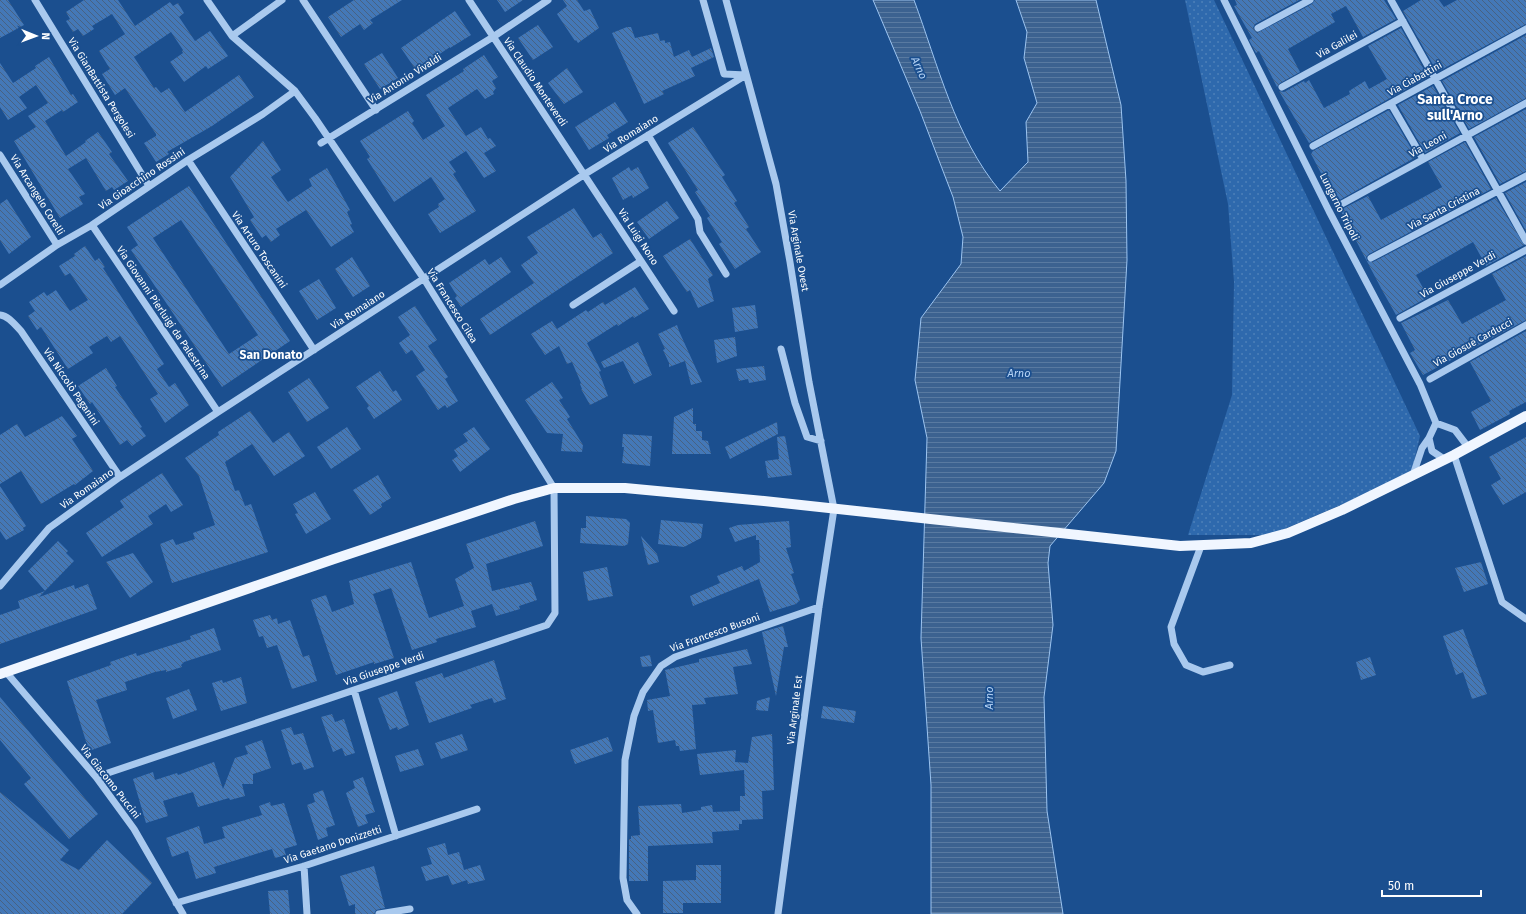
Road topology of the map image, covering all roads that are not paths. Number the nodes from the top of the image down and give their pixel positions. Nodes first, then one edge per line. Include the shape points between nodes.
1 (35, 0) edge
2 (207, 0) edge
3 (282, 0) edge
4 (303, 0) edge
5 (469, 0) edge
6 (548, 0) edge
7 (703, 0) edge
8 (726, 0) edge
9 (1224, 0) edge
10 (1310, 0) edge
11 (1391, 0) edge
12 (1403, 21) junction
13 (1258, 28) dead end
14 (1526, 29) edge
15 (232, 36) junction
16 (493, 37) junction
17 (746, 75) junction
18 (1435, 78) junction
19 (1282, 87) dead end
20 (295, 91) junction
21 (1526, 103) edge
22 (1391, 104) junction
23 (376, 110) junction
24 (648, 135) junction
25 (1466, 135) junction
26 (325, 141) junction
27 (1313, 146) dead end
28 (0, 155) edge
29 (1423, 159) junction
30 (188, 160) junction
31 (585, 174) junction
32 (1526, 176) edge
33 (149, 186) junction
34 (1498, 192) junction
35 (1340, 205) dead end
36 (92, 225) junction
37 (1526, 241) edge
38 (57, 245) junction
39 (1526, 250) edge
40 (1370, 258) dead end
41 (641, 261) junction
42 (726, 274) dead end
43 (424, 279) junction
44 (0, 285) edge
45 (573, 305) dead end
46 (674, 311) dead end
47 (0, 315) edge
48 (1400, 318) dead end
49 (1526, 326) edge
50 (781, 349) dead end
51 (314, 350) junction
52 (1430, 379) dead end
53 (218, 412) junction
54 (1526, 416) edge
55 (1436, 423) junction
56 (1428, 438) junction
57 (821, 441) junction
58 (1468, 447) junction
59 (1449, 457) junction
60 (1413, 475) junction
61 (120, 478) junction
62 (554, 488) junction
63 (834, 509) junction
64 (1201, 546) junction
65 (0, 586) edge
66 (819, 607) junction
67 (1526, 619) edge
68 (1230, 665) dead end
69 (3, 673) edge
70 (354, 690) junction
71 (96, 777) junction
72 (478, 809) dead end
73 (396, 836) junction
74 (304, 866) junction
75 (176, 903) junction
76 (410, 909) dead end
77 (183, 914) edge
78 (307, 914) edge
79 (379, 914) edge
80 (637, 914) edge
81 (778, 914) edge

1 - 33 street, Via GianBattista Pergolesi
2 - 15 street, Via Francesco Cilea
3 - 15 street
4 - 23 street
5 - 16 street, Via Claudio Monteverdi
6 - 16 street, Via Antonio Vivaldi
7 - 17 street via 724,74
8 - 17 street, Via Arginale Ovest
9 - 55 street, Lungarno Tripoli via 1299,153 1420,384
10 - 13 street
11 - 12 street
12 - 18 street
12 - 19 street, Via Galilei
14 - 18 street, Via Ciabattini
15 - 20 street, Via Francesco Cilea
16 - 23 street, Via Antonio Vivaldi
16 - 31 street, Via Claudio Monteverdi
17 - 24 street, Via Romaiano
17 - 57 street, Via Arginale Ovest via 776,184
18 - 22 street, Via Ciabattini
18 - 25 street
20 - 26 street, Via Francesco Cilea
20 - 30 street, Via Gioacchino Rossini
21 - 25 street, Via Leoni
22 - 27 street, Via Ciabattini
22 - 29 street
23 - 26 street, Via Antonio Vivaldi
24 - 31 street, Via Romaiano
24 - 42 street via 698,219 700,232
25 - 29 street, Via Leoni
25 - 34 street
26 - 43 street, Via Francesco Cilea
28 - 38 street, Via Arcangelo Corelli
29 - 35 street, Via Leoni
30 - 33 street, Via Gioacchino Rossini
30 - 51 street, Via Arturo Toscanini
31 - 41 street, Via Luigi Nono
31 - 43 street, Via Romaiano
32 - 34 street, Via Santa Cristina
33 - 36 street, Via Gioacchino Rossini
34 - 37 street
34 - 40 street, Via Santa Cristina
36 - 38 street, Via Gioacchino Rossini
36 - 53 street, Via Giovanni Pierluigi da Palestrina
38 - 44 street, Via Gioacchino Rossini
39 - 48 street, Via Giuseppe Verdi
41 - 45 street
41 - 46 street, Via Luigi Nono
43 - 51 street, Via Romaiano
43 - 62 street, Via Francesco Cilea
47 - 61 street, Via Niccolò Paganini via 12,321 21,331
49 - 52 street, Via Giosuè Carducci
50 - 57 street via 807,438
51 - 53 street, Via Romaiano
53 - 61 street, Via Romaiano
54 - 58 main road
55 - 56 street
55 - 58 street via 1455,430
56 - 59 street via 1432,451
56 - 60 street
57 - 63 street, Via Arginale Ovest
58 - 59 main road
59 - 60 main road
59 - 67 street via 1502,602
60 - 64 main road via 1336,513 1274,538 1251,543
61 - 65 street, Via Romaiano via 49,528
62 - 63 main road via 625,488
62 - 69 main road via 472,513
62 - 70 street, Via Giuseppe Verdi via 555,607 547,625
63 - 64 main road via 1180,546
63 - 66 street, Via Arginale Est
64 - 68 street via 1171,627 1174,644 1186,666 1203,672
66 - 80 street, Via Francesco Busoni via 675,657 661,666 643,692 634,716 625,760 623,878 627,900
66 - 81 street, Via Arginale Est
69 - 71 street, Via Giacomo Puccini
70 - 71 street, Via Giuseppe Verdi
70 - 73 street, Via Gaetano Donizzetti
71 - 75 street, Via Giacomo Puccini via 134,829
72 - 73 street
73 - 74 street, Via Gaetano Donizzetti
74 - 75 street, Via Gaetano Donizzetti
74 - 78 street
75 - 77 street, Via Giacomo Puccini
76 - 79 street

